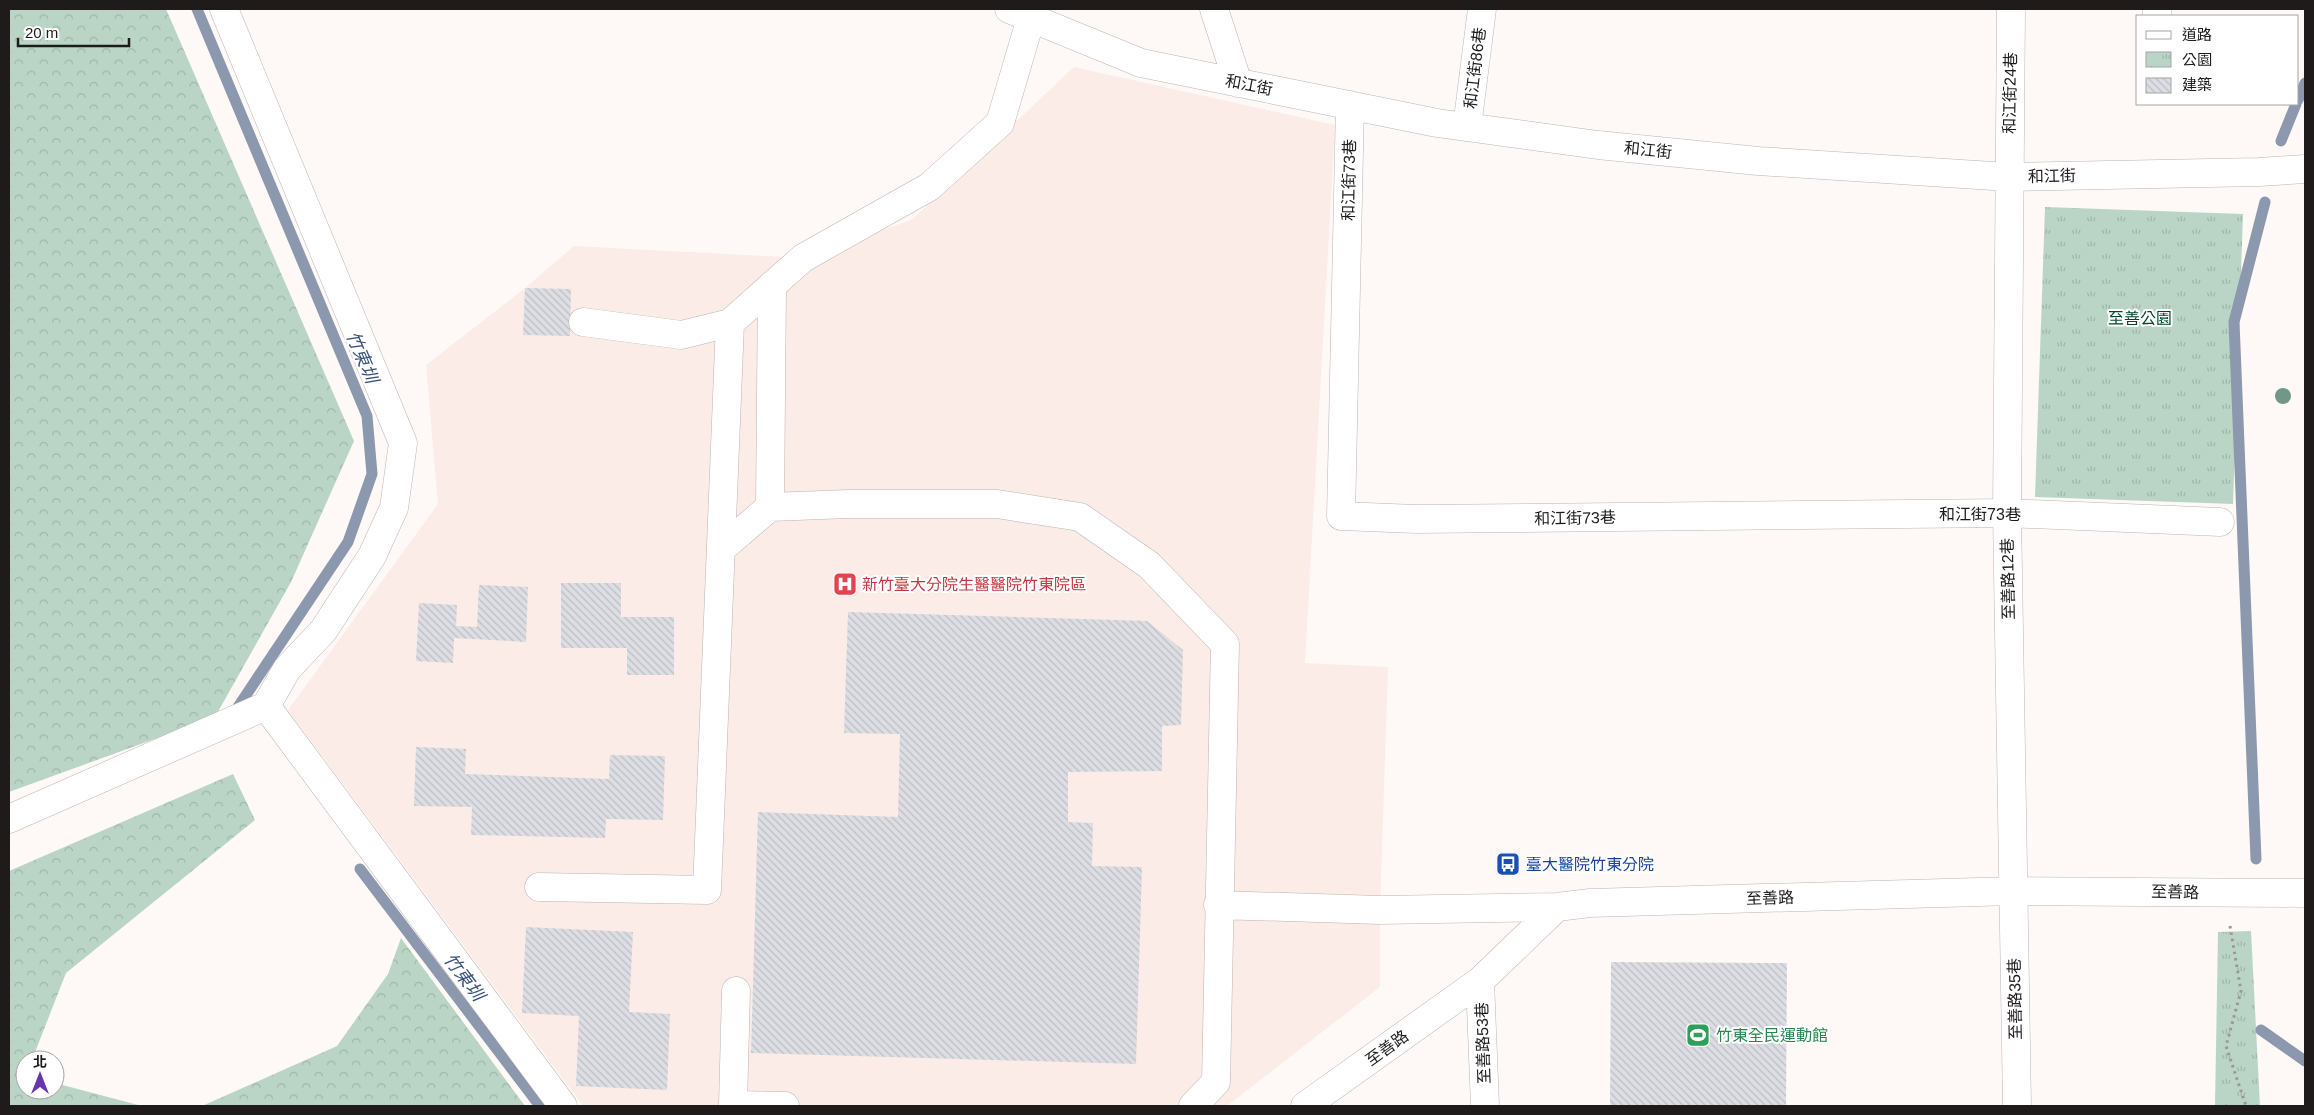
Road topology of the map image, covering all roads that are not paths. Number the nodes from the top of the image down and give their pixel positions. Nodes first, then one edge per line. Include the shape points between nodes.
1 (224, 9) edge
2 (1214, 9) edge
3 (1482, 9) edge
4 (2011, 9) edge
5 (1020, 13) edge
6 (1238, 83) junction
7 (1350, 106) junction
8 (1467, 127) junction
9 (2305, 169) edge
10 (2009, 177) junction
11 (772, 285) junction
12 (583, 322) dead end
13 (730, 323) junction
14 (770, 507) junction
15 (2007, 513) junction
16 (2220, 522) dead end
17 (722, 549) junction
18 (266, 706) junction
19 (9, 818) edge
20 (538, 887) dead end
21 (2013, 891) junction
22 (2305, 893) edge
23 (1218, 905) junction
24 (1557, 907) junction
25 (1480, 981) junction
26 (736, 991) dead end
27 (563, 1106) edge
28 (785, 1106) edge
29 (1193, 1106) edge
30 (1305, 1106) edge
31 (1485, 1106) edge
32 (2017, 1106) edge

1 - 18 street via 403,443 394,508 372,556 323,631 287,669
2 - 6 street
3 - 8 street, 和江街86巷
4 - 10 street, 和江街24巷
5 - 6 street, 和江街 via 1141,63
5 - 11 street via 1000,123 929,186 803,258
6 - 7 street, 和江街
7 - 8 street, 和江街
7 - 15 street, 和江街73巷 via 1341,516 1426,519
8 - 10 street, 和江街 via 1598,145 1758,161
9 - 10 street, 和江街
10 - 15 street, 至善路12巷
11 - 13 street
11 - 14 street
12 - 13 street via 681,335
13 - 17 street
14 - 17 street
14 - 23 street via 997,504 1080,517 1149,566 1225,644
15 - 16 street, 和江街73巷
15 - 21 street, 至善路12巷
17 - 20 street via 707,890
18 - 19 street
18 - 27 street
21 - 22 street, 至善路
21 - 24 street, 至善路 via 1590,903
21 - 32 street, 至善路35巷
23 - 24 street via 1380,910
23 - 29 street via 1216,1082
24 - 25 street, 至善路
25 - 30 street, 至善路
25 - 31 street, 至善路53巷
26 - 28 street via 733,1105

